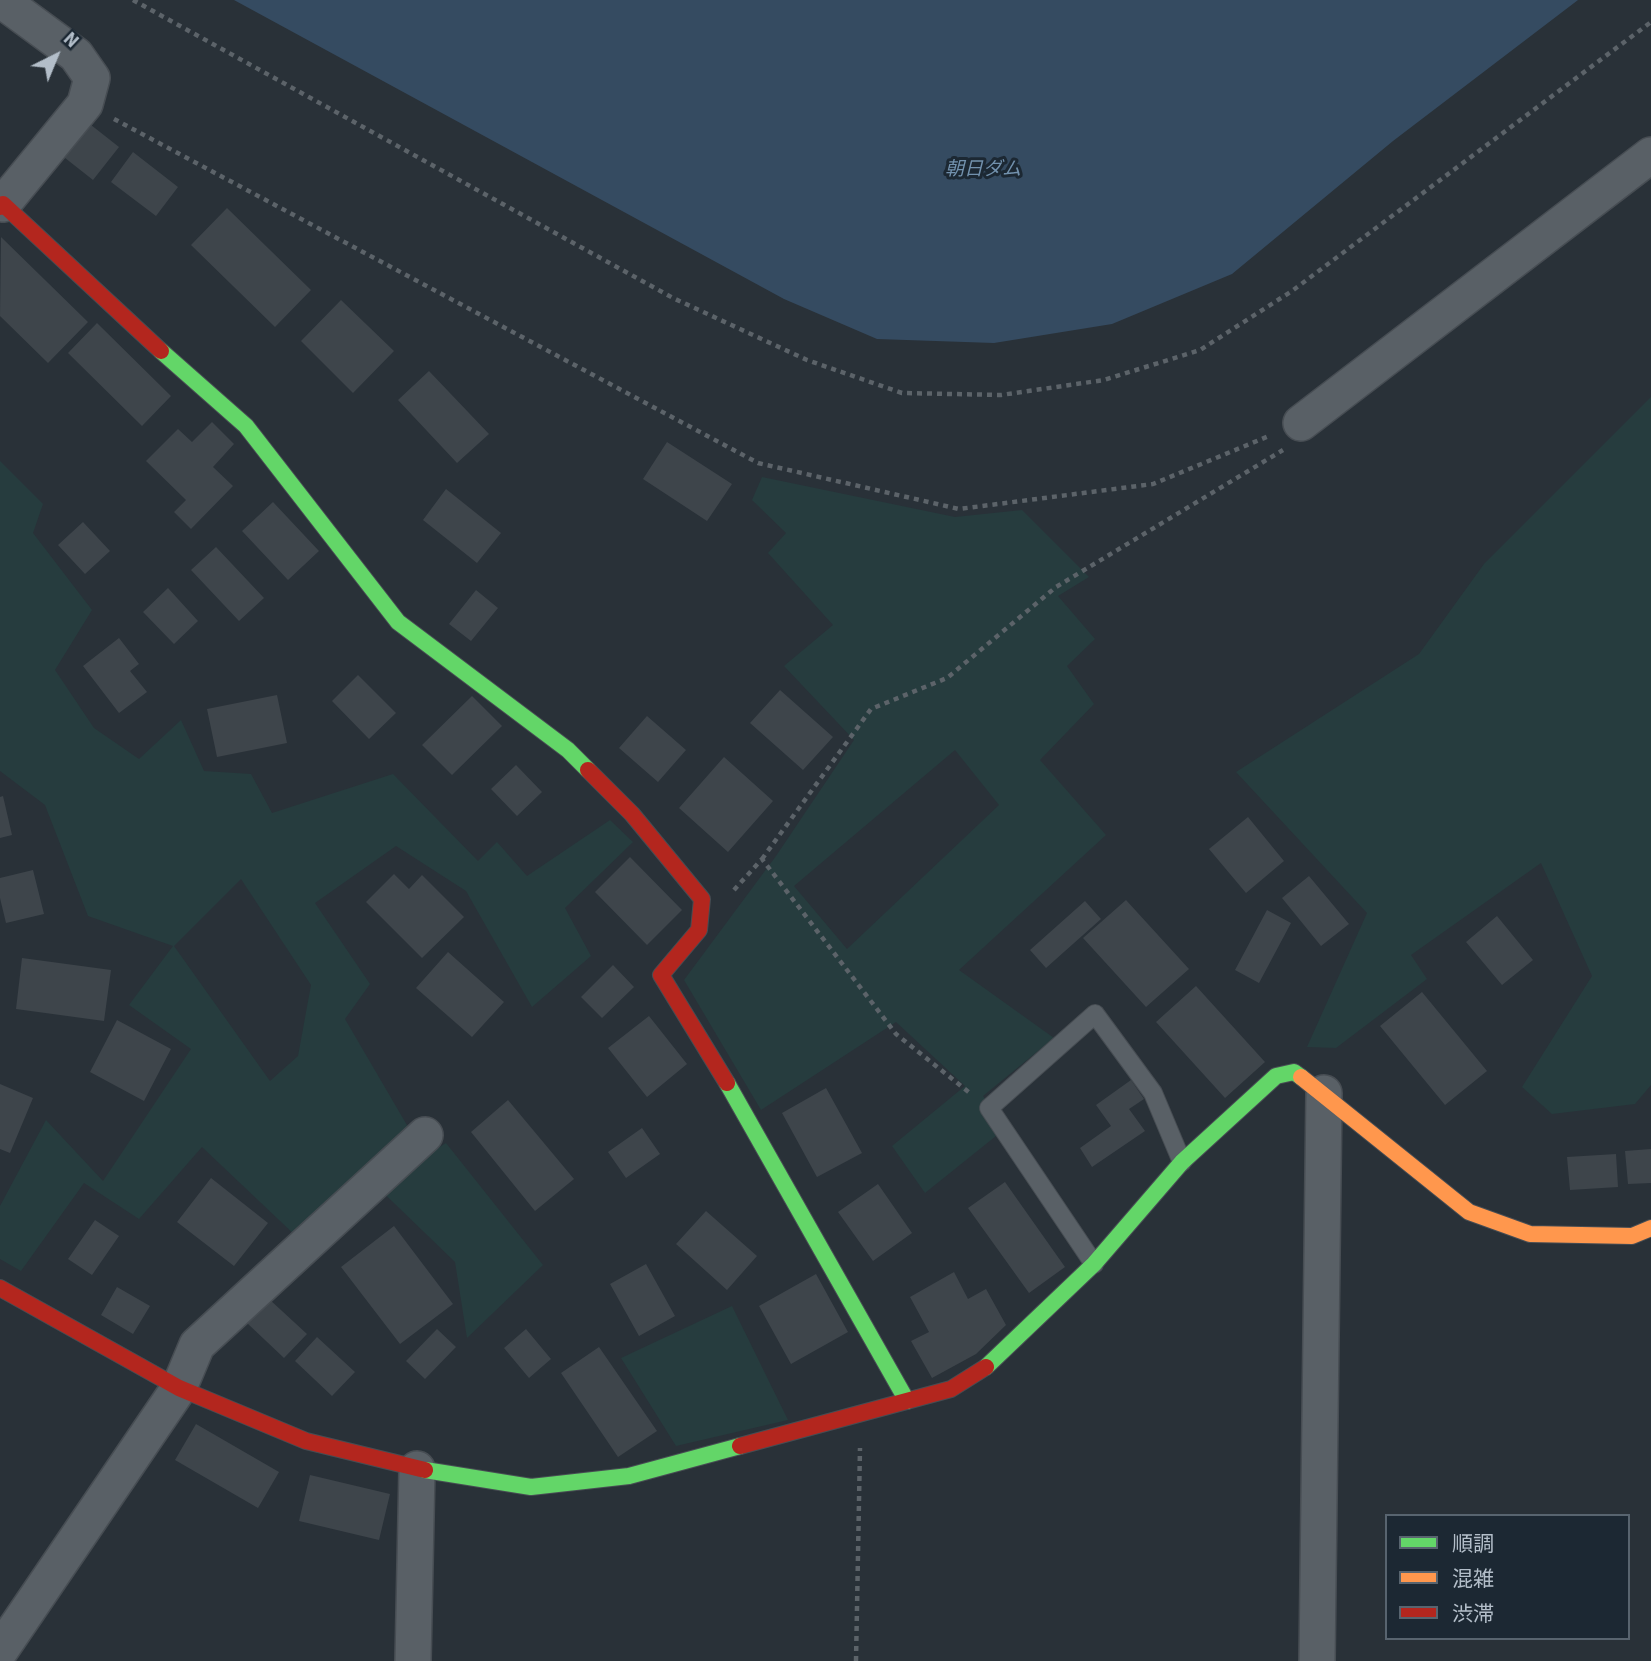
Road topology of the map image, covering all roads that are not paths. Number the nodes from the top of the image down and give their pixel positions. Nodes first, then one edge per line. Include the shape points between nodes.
1 (2, 0) edge
2 (1651, 155) edge
3 (2, 206) edge
4 (1301, 422) road end
5 (1324, 1093) junction
6 (425, 1135) dead end
7 (1182, 1162) junction
8 (1651, 1228) edge
9 (1094, 1264) junction
10 (0, 1288) edge
11 (179, 1388) junction
12 (907, 1401) junction
13 (417, 1469) junction
14 (0, 1651) edge
15 (413, 1661) edge
16 (1317, 1661) edge

1 - 3 street via 76,55 92,78 86,104
2 - 4 street
3 - 12 street via 246,426 398,622 568,750 632,814 702,899 699,930 661,975 748,1118
5 - 7 street via 1294,1072 1276,1076
5 - 8 street via 1469,1212 1530,1234 1632,1236
5 - 16 street
6 - 11 street via 197,1345
7 - 9 street
7 - 9 lane via 1153,1093 1096,1014 989,1108
9 - 12 street via 990,1365 951,1389
10 - 11 street
11 - 13 street via 306,1441
11 - 14 street
12 - 13 street via 629,1476 531,1487
13 - 15 street

